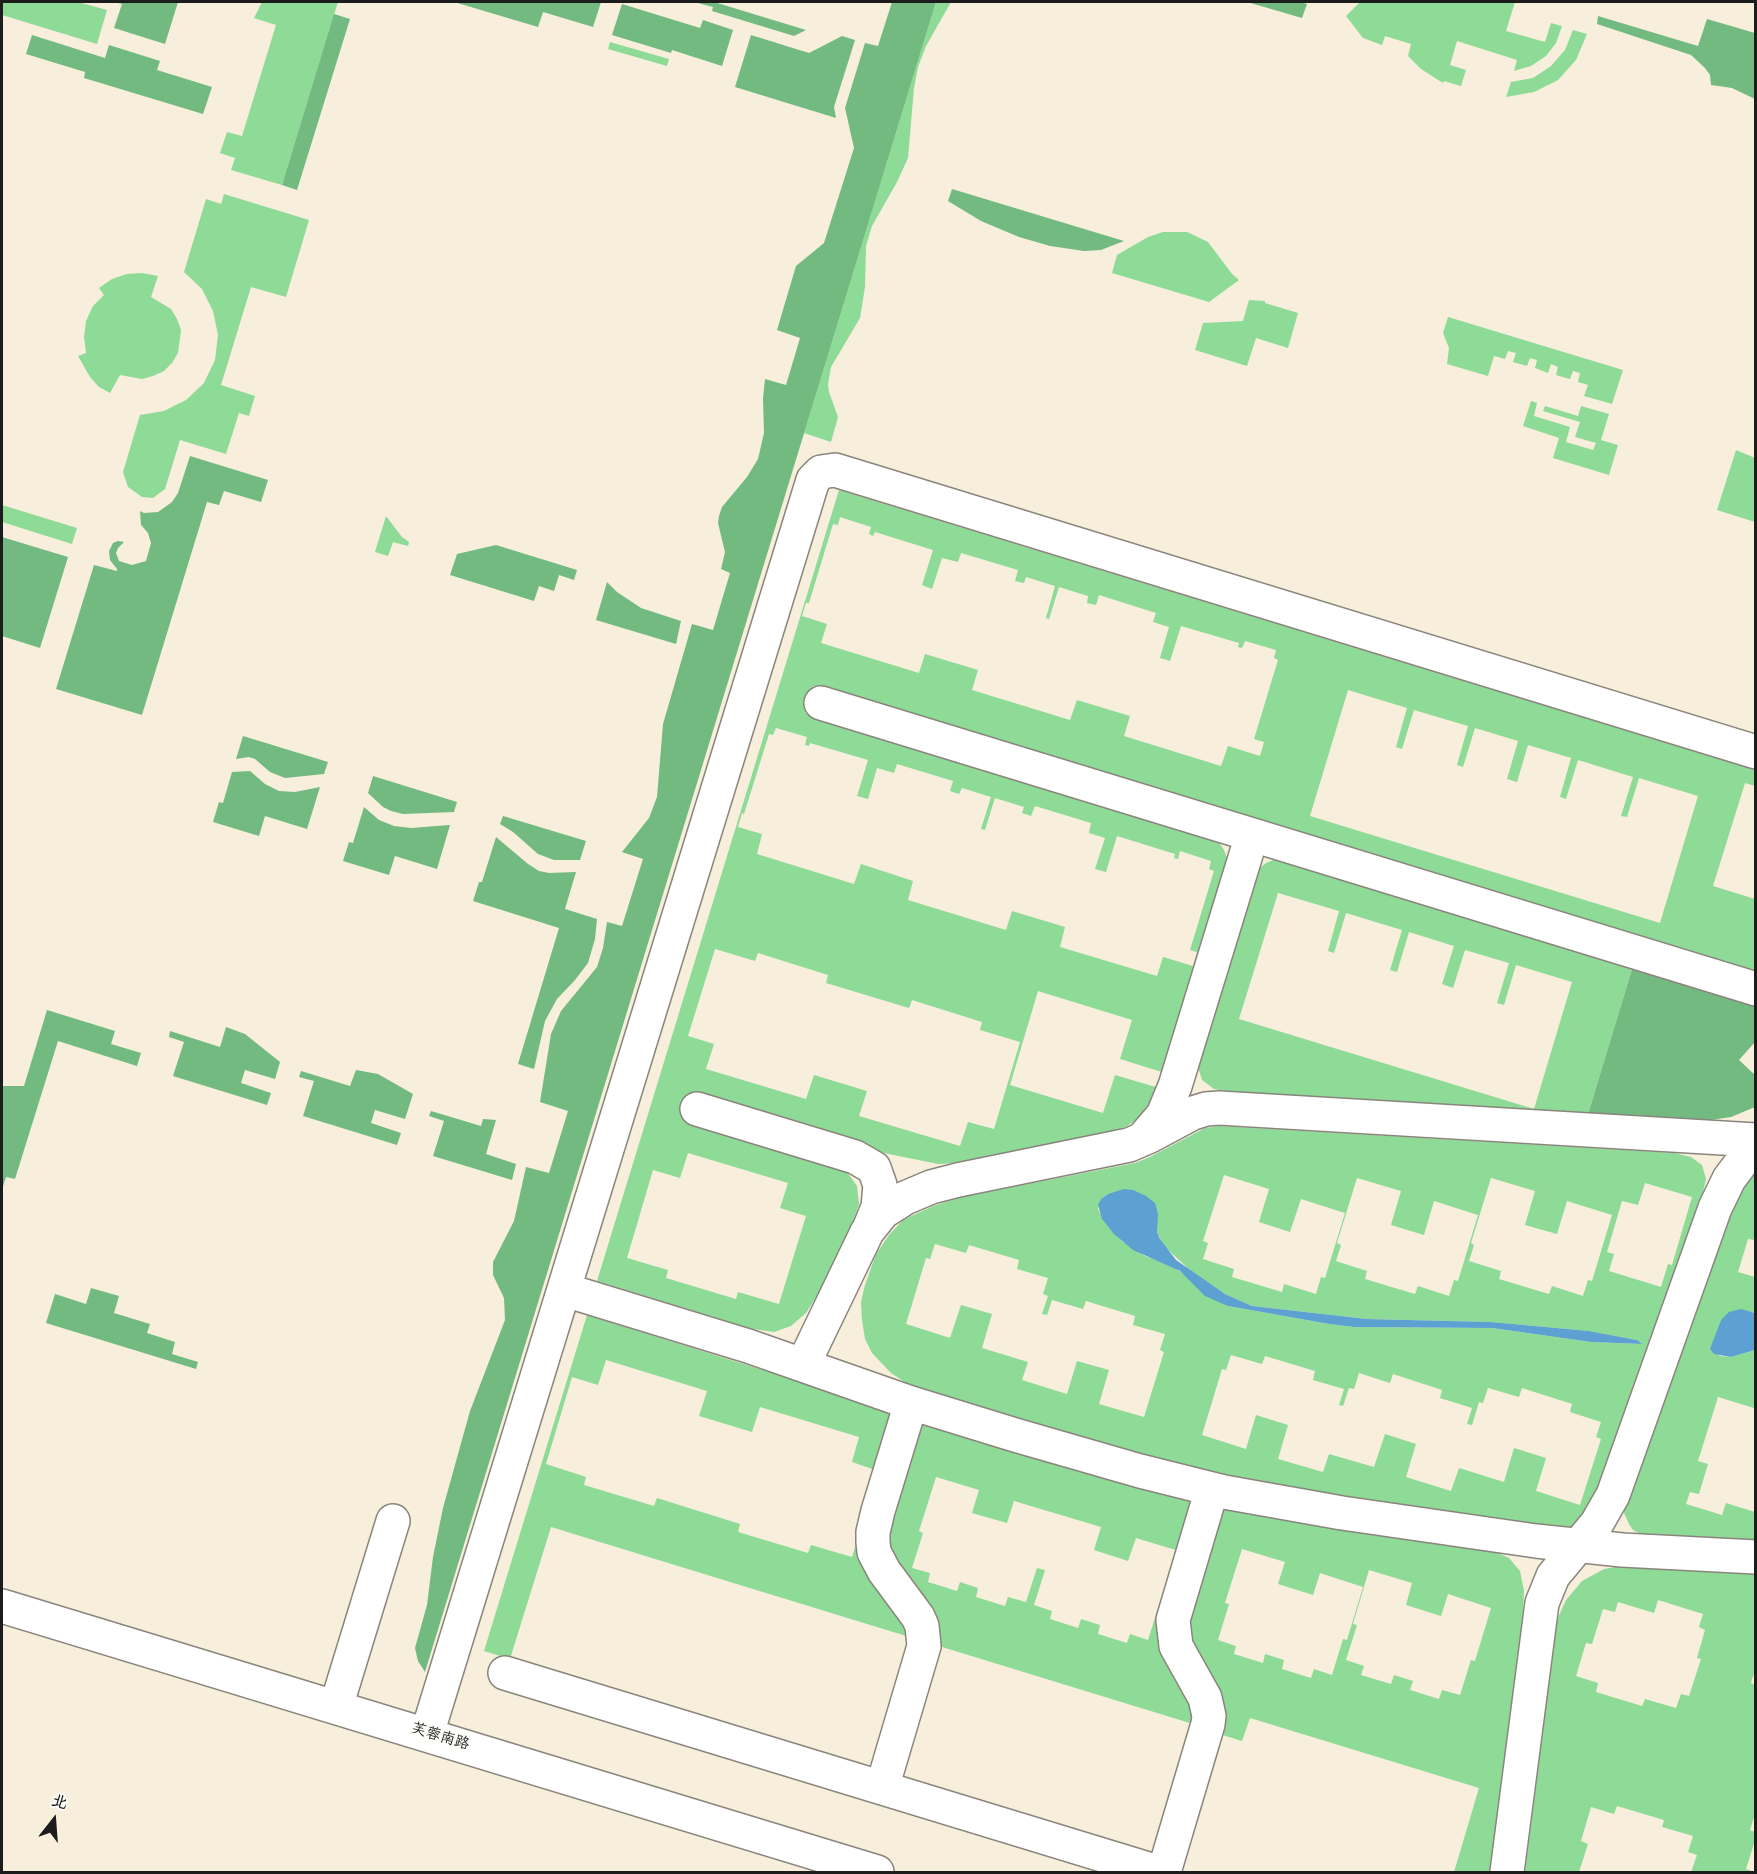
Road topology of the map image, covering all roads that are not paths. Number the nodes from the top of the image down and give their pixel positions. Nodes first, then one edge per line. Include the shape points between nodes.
1 (821, 703) dead end
2 (1755, 752) edge
3 (1252, 835) junction
4 (1755, 989) edge
5 (1185, 1053) junction
6 (1226, 1108) junction
7 (697, 1109) dead end
8 (1755, 1142) edge
9 (1116, 1148) junction
10 (855, 1157) junction
11 (958, 1180) junction
12 (867, 1232) junction
13 (565, 1290) junction
14 (803, 1365) junction
15 (911, 1403) junction
16 (1212, 1489) junction
17 (393, 1521) dead end
18 (1578, 1545) junction
19 (1755, 1557) edge
20 (2, 1606) edge
21 (505, 1673) dead end
22 (336, 1707) junction
23 (428, 1734) junction
24 (1218, 1744) dead end
25 (882, 1788) junction
26 (877, 1872) edge
27 (1158, 1872) edge
28 (1164, 1872) edge
29 (1178, 1872) edge
30 (1507, 1872) edge

1 - 3 street
2 - 13 street via 835,470 824,470 813,480
3 - 4 street
3 - 5 street
5 - 6 street via 1182,1076 1188,1093 1203,1104
5 - 9 street via 1163,1115 1146,1136
6 - 8 street
6 - 9 street via 1193,1113 1143,1140
7 - 10 street
8 - 18 street via 1729,1179 1715,1208 1613,1495
9 - 11 street
10 - 11 street via 907,1175
10 - 12 street via 873,1168 880,1185 878,1207
11 - 12 street via 905,1198 883,1212
12 - 14 street
13 - 14 street
13 - 23 street
14 - 15 street
15 - 16 street via 1088,1457
15 - 25 street via 878,1511 873,1542 884,1571 918,1617 924,1646
16 - 18 street via 1428,1527
16 - 28 street via 1173,1620 1176,1646 1205,1698 1208,1724
17 - 22 street
18 - 19 street
18 - 30 street via 1553,1576 1542,1603
20 - 22 street, 芙蓉南路
21 - 25 street
22 - 23 street, 芙蓉南路
23 - 26 street, 芙蓉南路
24 - 29 street
25 - 27 street

